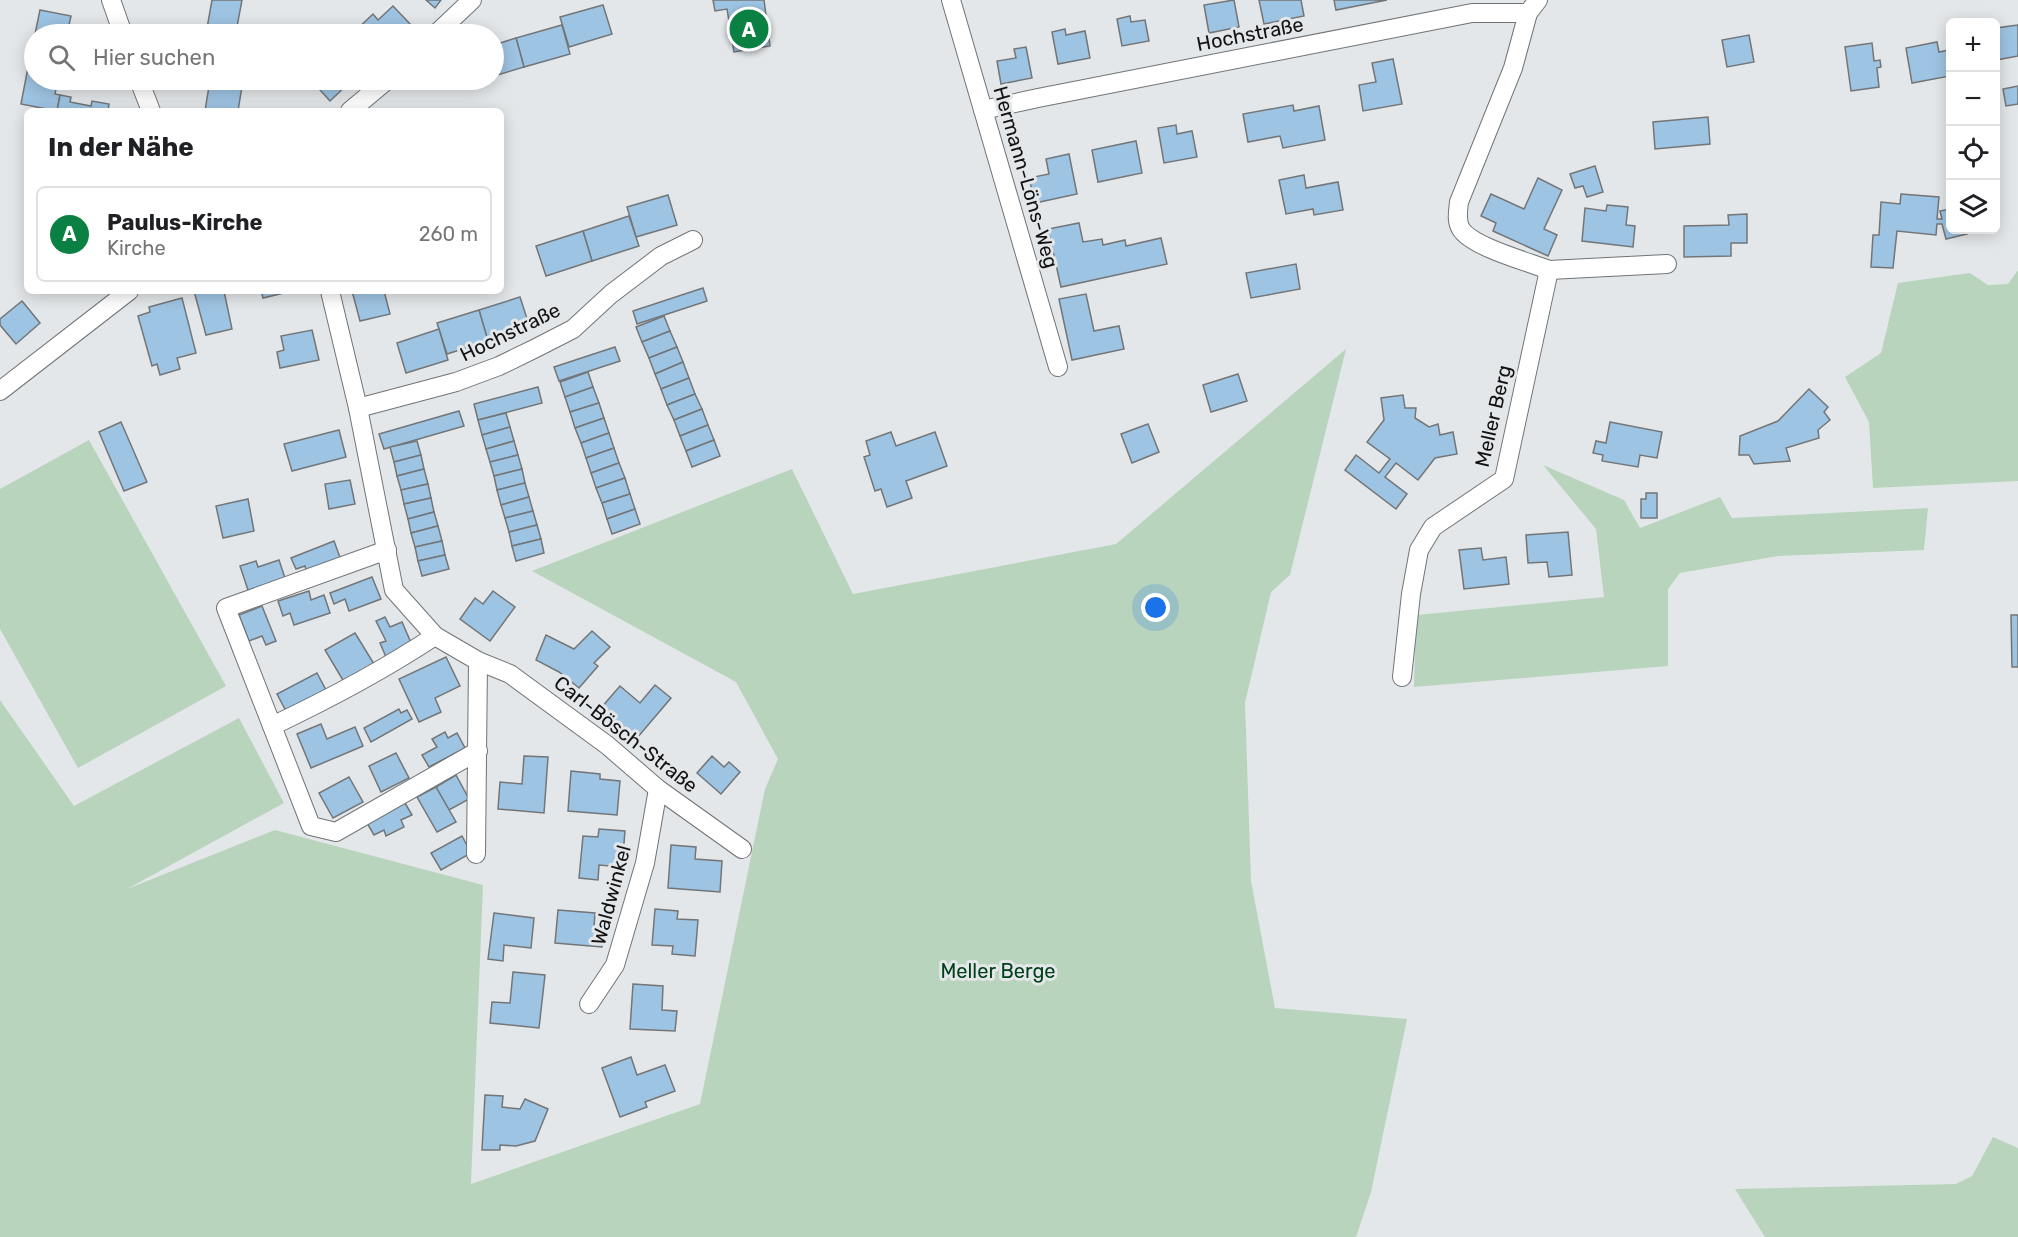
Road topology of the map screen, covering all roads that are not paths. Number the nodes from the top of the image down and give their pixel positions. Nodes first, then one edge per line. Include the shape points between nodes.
1 (111, 0) edge
2 (472, 0) edge
3 (951, 0) edge
4 (1533, 7) edge
5 (119, 24) edge
6 (447, 24) edge
7 (144, 90) edge
8 (375, 90) edge
9 (150, 108) edge
10 (354, 108) edge
11 (983, 111) junction
12 (693, 240) dead end
13 (1667, 264) dead end
14 (1549, 270) junction
15 (125, 294) edge
16 (331, 294) edge
17 (1058, 367) dead end
18 (0, 391) edge
19 (358, 408) junction
20 (387, 549) junction
21 (435, 636) junction
22 (478, 661) junction
23 (1402, 677) dead end
24 (272, 726) junction
25 (478, 751) junction
26 (658, 789) junction
27 (742, 849) dead end
28 (476, 854) dead end
29 (589, 1004) dead end

1 - 5 street
2 - 6 street
3 - 11 street, Hermann-Löns-Weg
4 - 11 street, Hochstraße via 1472,13
4 - 14 street via 1459,202 1457,218 1472,241
7 - 9 street
8 - 10 street
11 - 17 street, Hermann-Löns-Weg
12 - 19 street, Hochstraße via 661,256 573,329 536,348 456,382
13 - 14 street
14 - 23 street, Meller Berg via 1504,479 1433,527 1419,550
15 - 18 street
16 - 19 street, Carl-Bösch-Straße
19 - 20 street, Carl-Bösch-Straße
20 - 21 street, Carl-Bösch-Straße via 394,590
20 - 24 street via 226,608
21 - 22 street, Carl-Bösch-Straße
21 - 24 street via 341,693
22 - 25 street
22 - 26 street, Carl-Bösch-Straße via 510,674
24 - 25 street via 310,826 336,831
25 - 28 street
26 - 27 street, Carl-Bösch-Straße
26 - 29 street, Waldwinkel via 645,863 615,965

